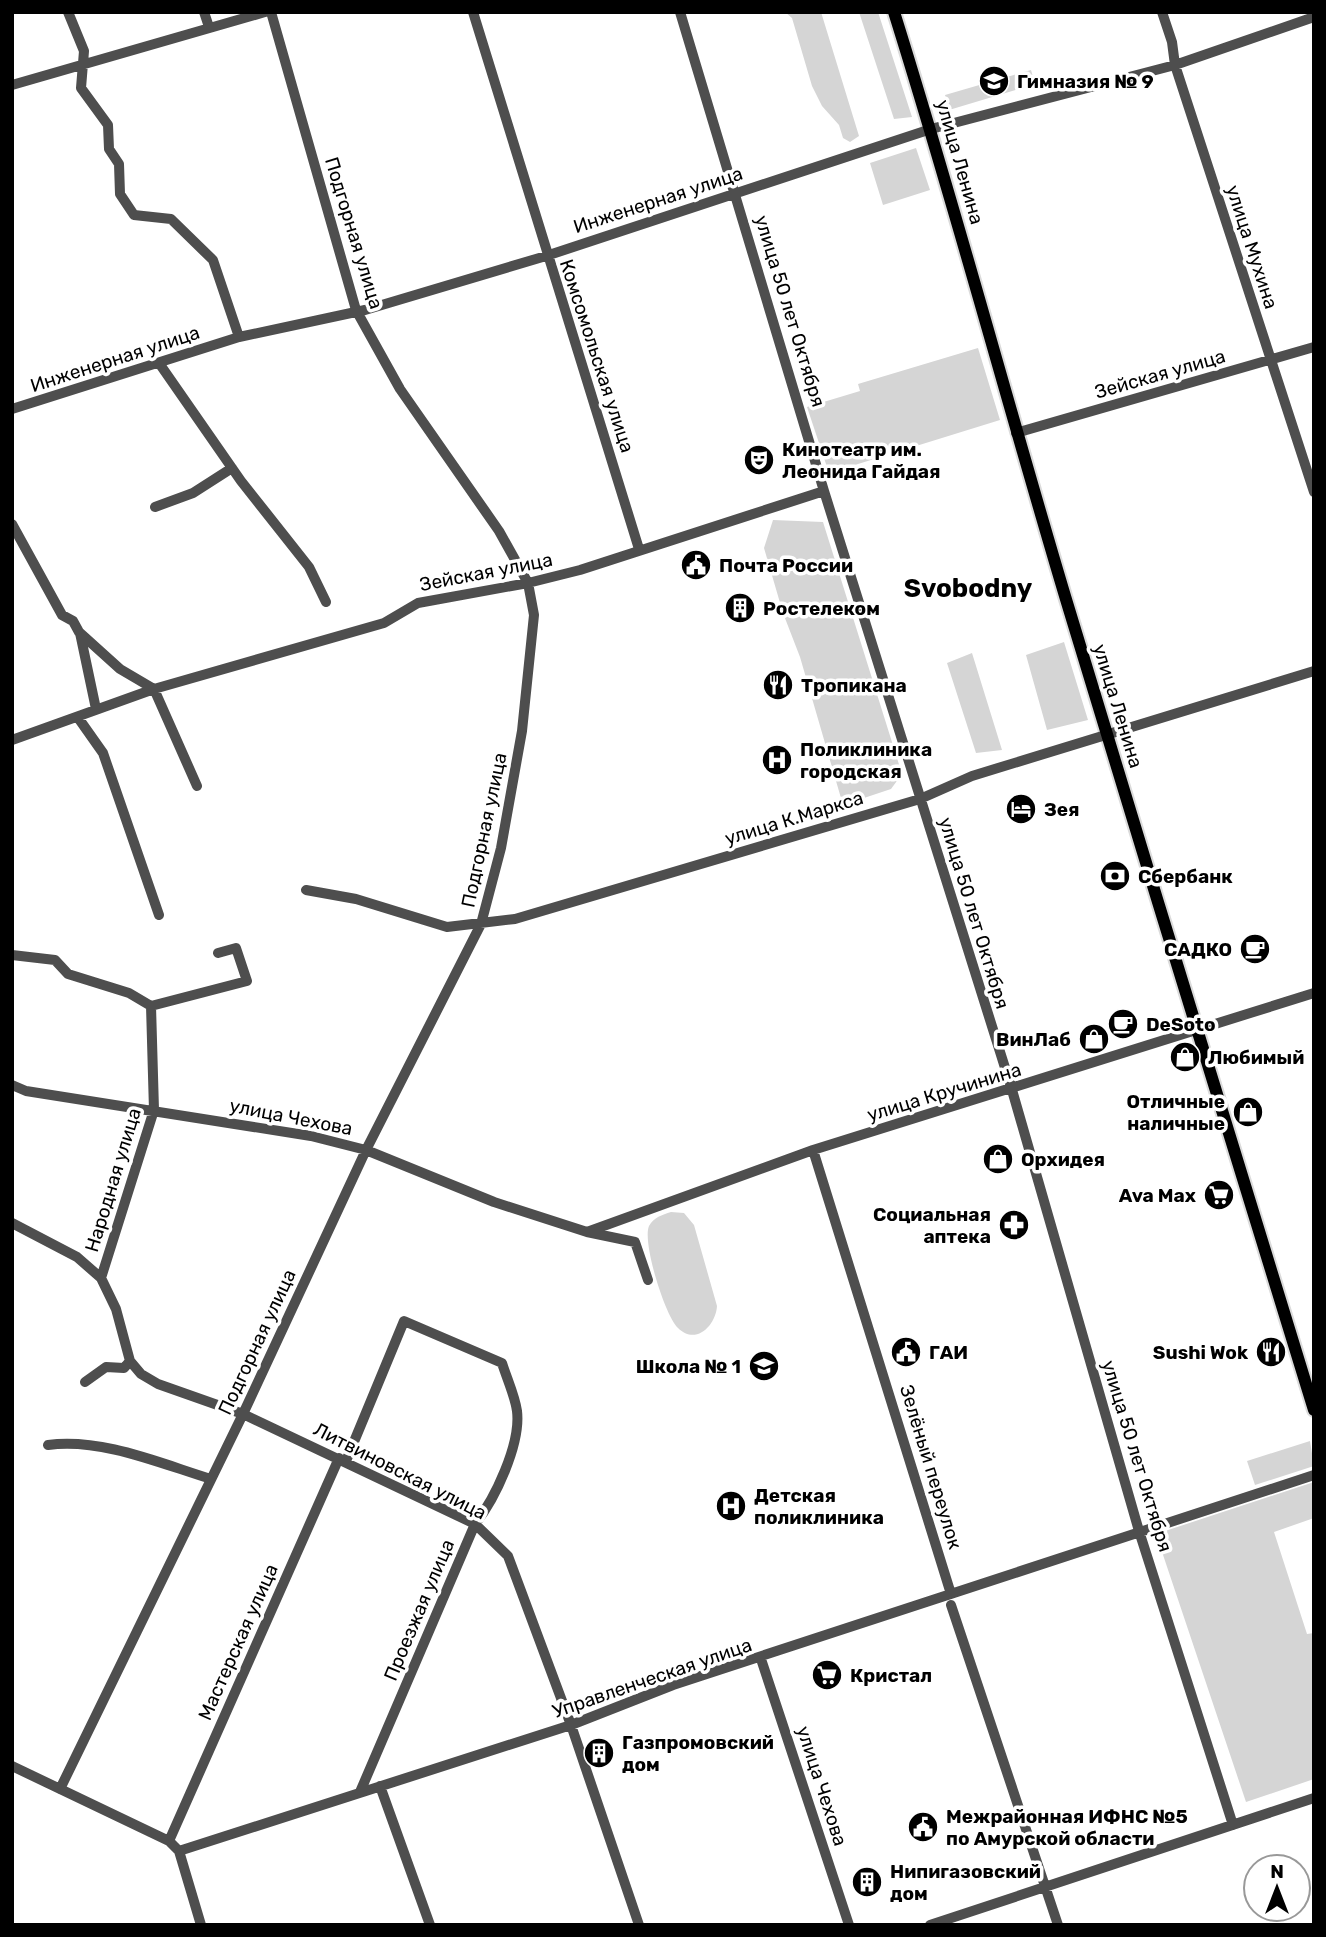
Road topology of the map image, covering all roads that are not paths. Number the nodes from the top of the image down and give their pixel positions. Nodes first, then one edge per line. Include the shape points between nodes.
1 (68, 12) edge
2 (204, 12) edge
3 (265, 12) edge
4 (271, 12) edge
5 (473, 12) edge
6 (680, 12) edge
7 (894, 12) edge
8 (1163, 12) edge
9 (1314, 17) edge
10 (209, 27) junction
11 (84, 63) junction
12 (1175, 65) junction
13 (12, 85) edge
14 (931, 130) junction
15 (736, 193) junction
16 (546, 256) junction
17 (356, 310) junction
18 (239, 337) junction
19 (1314, 347) edge
20 (1270, 360) junction
21 (159, 363) junction
22 (12, 410) edge
23 (1016, 433) junction
24 (232, 468) junction
25 (824, 491) junction
26 (1314, 492) edge
27 (155, 507) dead end
28 (12, 524) edge
29 (639, 549) junction
30 (528, 583) junction
31 (326, 602) dead end
32 (79, 632) junction
33 (1314, 671) edge
34 (154, 689) junction
35 (96, 709) junction
36 (79, 719) junction
37 (1107, 737) junction
38 (12, 740) edge
39 (197, 786) dead end
40 (920, 799) junction
41 (306, 890) dead end
42 (159, 915) dead end
43 (481, 924) junction
44 (218, 953) dead end
45 (12, 955) edge
46 (1314, 993) edge
47 (151, 1006) junction
48 (1200, 1029) junction
49 (12, 1085) edge
50 (1012, 1090) junction
51 (154, 1110) junction
52 (366, 1150) junction
53 (813, 1150) junction
54 (12, 1223) edge
55 (586, 1232) junction
56 (101, 1278) junction
57 (648, 1280) dead end
58 (130, 1361) junction
59 (502, 1363) joint
60 (85, 1382) dead end
61 (1314, 1410) edge
62 (243, 1414) junction
63 (48, 1445) dead end
64 (342, 1460) junction
65 (1314, 1475) edge
66 (211, 1479) junction
67 (475, 1524) junction
68 (1139, 1531) junction
69 (951, 1600) junction
70 (761, 1658) junction
71 (571, 1725) junction
72 (12, 1766) edge
73 (380, 1786) junction
74 (60, 1789) junction
75 (360, 1792) junction
76 (1314, 1797) edge
77 (1233, 1825) junction
78 (169, 1841) junction
79 (180, 1851) junction
80 (1046, 1886) junction
81 (201, 1925) edge
82 (430, 1925) edge
83 (639, 1925) edge
84 (849, 1925) edge
85 (930, 1925) edge
86 (1058, 1925) edge

1 - 11 street via 84,51
2 - 10 street
3 - 10 street
4 - 17 street, Подгорная улица
5 - 16 street, Комсомольская улица
6 - 15 street, улица 50 лет Октября
7 - 14 main road, улица Ленина
8 - 12 street, улица Мухина
9 - 12 street, Инженерная улица
10 - 11 street
11 - 13 street
11 - 18 street via 81,88 108,125 110,149 119,164 120,194 134,215 171,219 213,260
12 - 14 street, Инженерная улица
12 - 20 street, улица Мухина
14 - 15 street, Инженерная улица
14 - 23 main road, улица Ленина
15 - 16 street, Инженерная улица
15 - 25 street, улица 50 лет Октября
16 - 17 street, Инженерная улица
16 - 29 street, Комсомольская улица
17 - 18 street, Инженерная улица
17 - 30 street, Подгорная улица via 400,389 492,520
18 - 21 street, Инженерная улица
19 - 20 street, Зейская улица
20 - 23 street, Зейская улица
20 - 26 street, улица Мухина
21 - 22 street, Инженерная улица
21 - 24 street
23 - 37 main road, улица Ленина
24 - 27 street via 193,493
24 - 31 street via 309,567
25 - 29 street, Зейская улица
25 - 40 street, улица 50 лет Октября
28 - 32 street via 55,606
29 - 30 street, Зейская улица
30 - 34 street, Зейская улица via 418,603 384,623
30 - 43 street, Подгорная улица via 534,615 522,732 501,848
32 - 34 street via 120,669
32 - 35 street
33 - 37 street, улица К.Маркса
34 - 35 street, Зейская улица
34 - 39 street
35 - 36 street, Зейская улица
36 - 38 street, Зейская улица
36 - 42 street via 103,753
37 - 40 street, улица К.Маркса via 972,776
37 - 48 main road, улица Ленина
40 - 43 street, улица К.Маркса via 515,919
40 - 50 street, улица 50 лет Октября
41 - 43 street, улица К.Маркса via 356,899 447,927
43 - 52 street, Подгорная улица
44 - 47 street via 236,948 247,981
45 - 47 street via 55,960 68,974 129,993
46 - 48 street, улица Кручинина
47 - 51 street, Народная улица
48 - 50 street, улица Кручинина
48 - 61 main road, улица Ленина
49 - 51 street, улица Чехова
50 - 53 street, улица Кручинина
50 - 68 street, улица 50 лет Октября
51 - 52 street, улица Чехова via 311,1136
51 - 56 street, Народная улица
52 - 55 street, улица Чехова via 494,1202
52 - 62 street, Подгорная улица
53 - 55 street, улица Кручинина
53 - 69 street, Зелёный переулок
54 - 56 street via 76,1257
55 - 57 street, улица Чехова via 635,1242
56 - 58 street via 116,1309
58 - 60 street via 124,1368 106,1367
58 - 62 street, Литвиновская улица via 158,1384
59 - 64 street, Мастерская улица via 404,1321
59 - 67 street, Проезжая улица via 517,1412 515,1441 489,1506
62 - 64 street, Литвиновская улица
62 - 66 street, Подгорная улица
63 - 66 street via 70,1442 124,1453
64 - 67 street, Литвиновская улица
64 - 78 street, Мастерская улица
65 - 68 street, Управленческая улица
66 - 74 street, Подгорная улица
67 - 71 street, Литвиновская улица via 508,1556
67 - 75 street, Проезжая улица
68 - 69 street, Управленческая улица
68 - 77 street, улица 50 лет Октября
69 - 70 street, Управленческая улица
69 - 80 street, Зелёный переулок
70 - 71 street, Управленческая улица via 673,1685
70 - 84 street, улица Чехова
71 - 73 street, Управленческая улица
71 - 83 street, Литвиновская улица
72 - 74 street
73 - 75 street, Управленческая улица
73 - 82 street
74 - 78 street
75 - 79 street, Управленческая улица
76 - 77 street
77 - 80 street
78 - 79 street
79 - 81 street
80 - 85 street
80 - 86 street, Зелёный переулок

